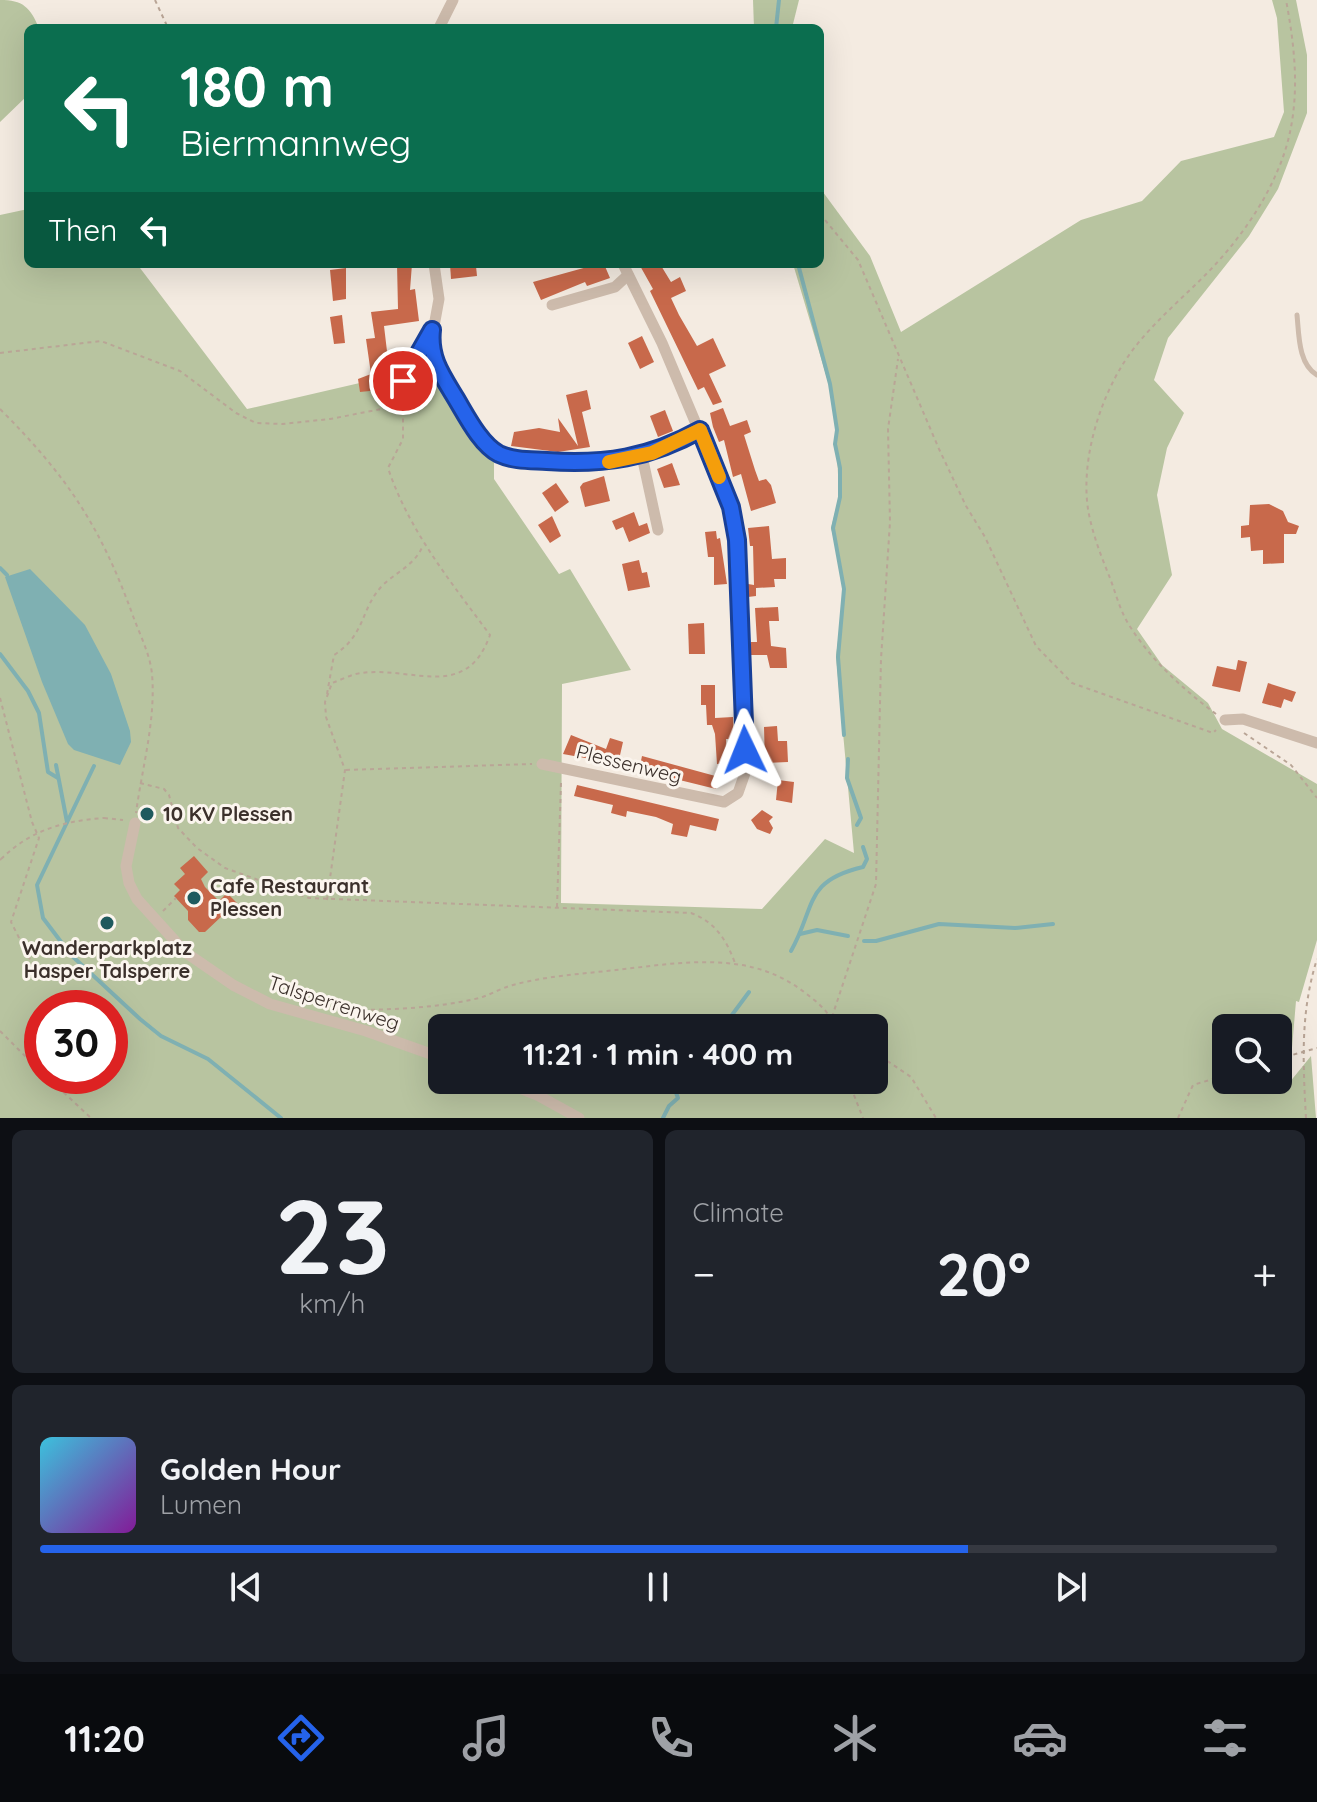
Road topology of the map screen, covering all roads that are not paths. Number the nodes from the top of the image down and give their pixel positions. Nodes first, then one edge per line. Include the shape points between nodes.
1 (453, 0) edge
2 (441, 24) edge
3 (435, 268) edge
4 (625, 269) edge
5 (552, 305) dead end
6 (1297, 315) dead end
7 (432, 330) junction
8 (1317, 375) edge
9 (395, 395) road end
10 (700, 430) junction
11 (642, 456) junction
12 (658, 530) dead end
13 (1225, 720) road end
14 (1317, 743) edge
15 (542, 764) road end
16 (135, 823) road end
17 (428, 1053) edge
18 (534, 1094) edge
19 (579, 1118) edge

1 - 2 street
3 - 7 street via 439,299
4 - 5 street, Plessenweg via 615,287
4 - 10 street, Plessenweg
6 - 8 lane via 1301,351
7 - 9 street
7 - 11 street via 430,348 460,406 497,453 564,462
10 - 11 street
10 - 15 street, Plessenweg via 731,507 737,540 745,750 741,788 729,801 709,801
11 - 12 street
13 - 14 street via 1243,719
16 - 17 street, Talsperrenweg via 126,866 129,883 185,952 270,1004
18 - 19 street

